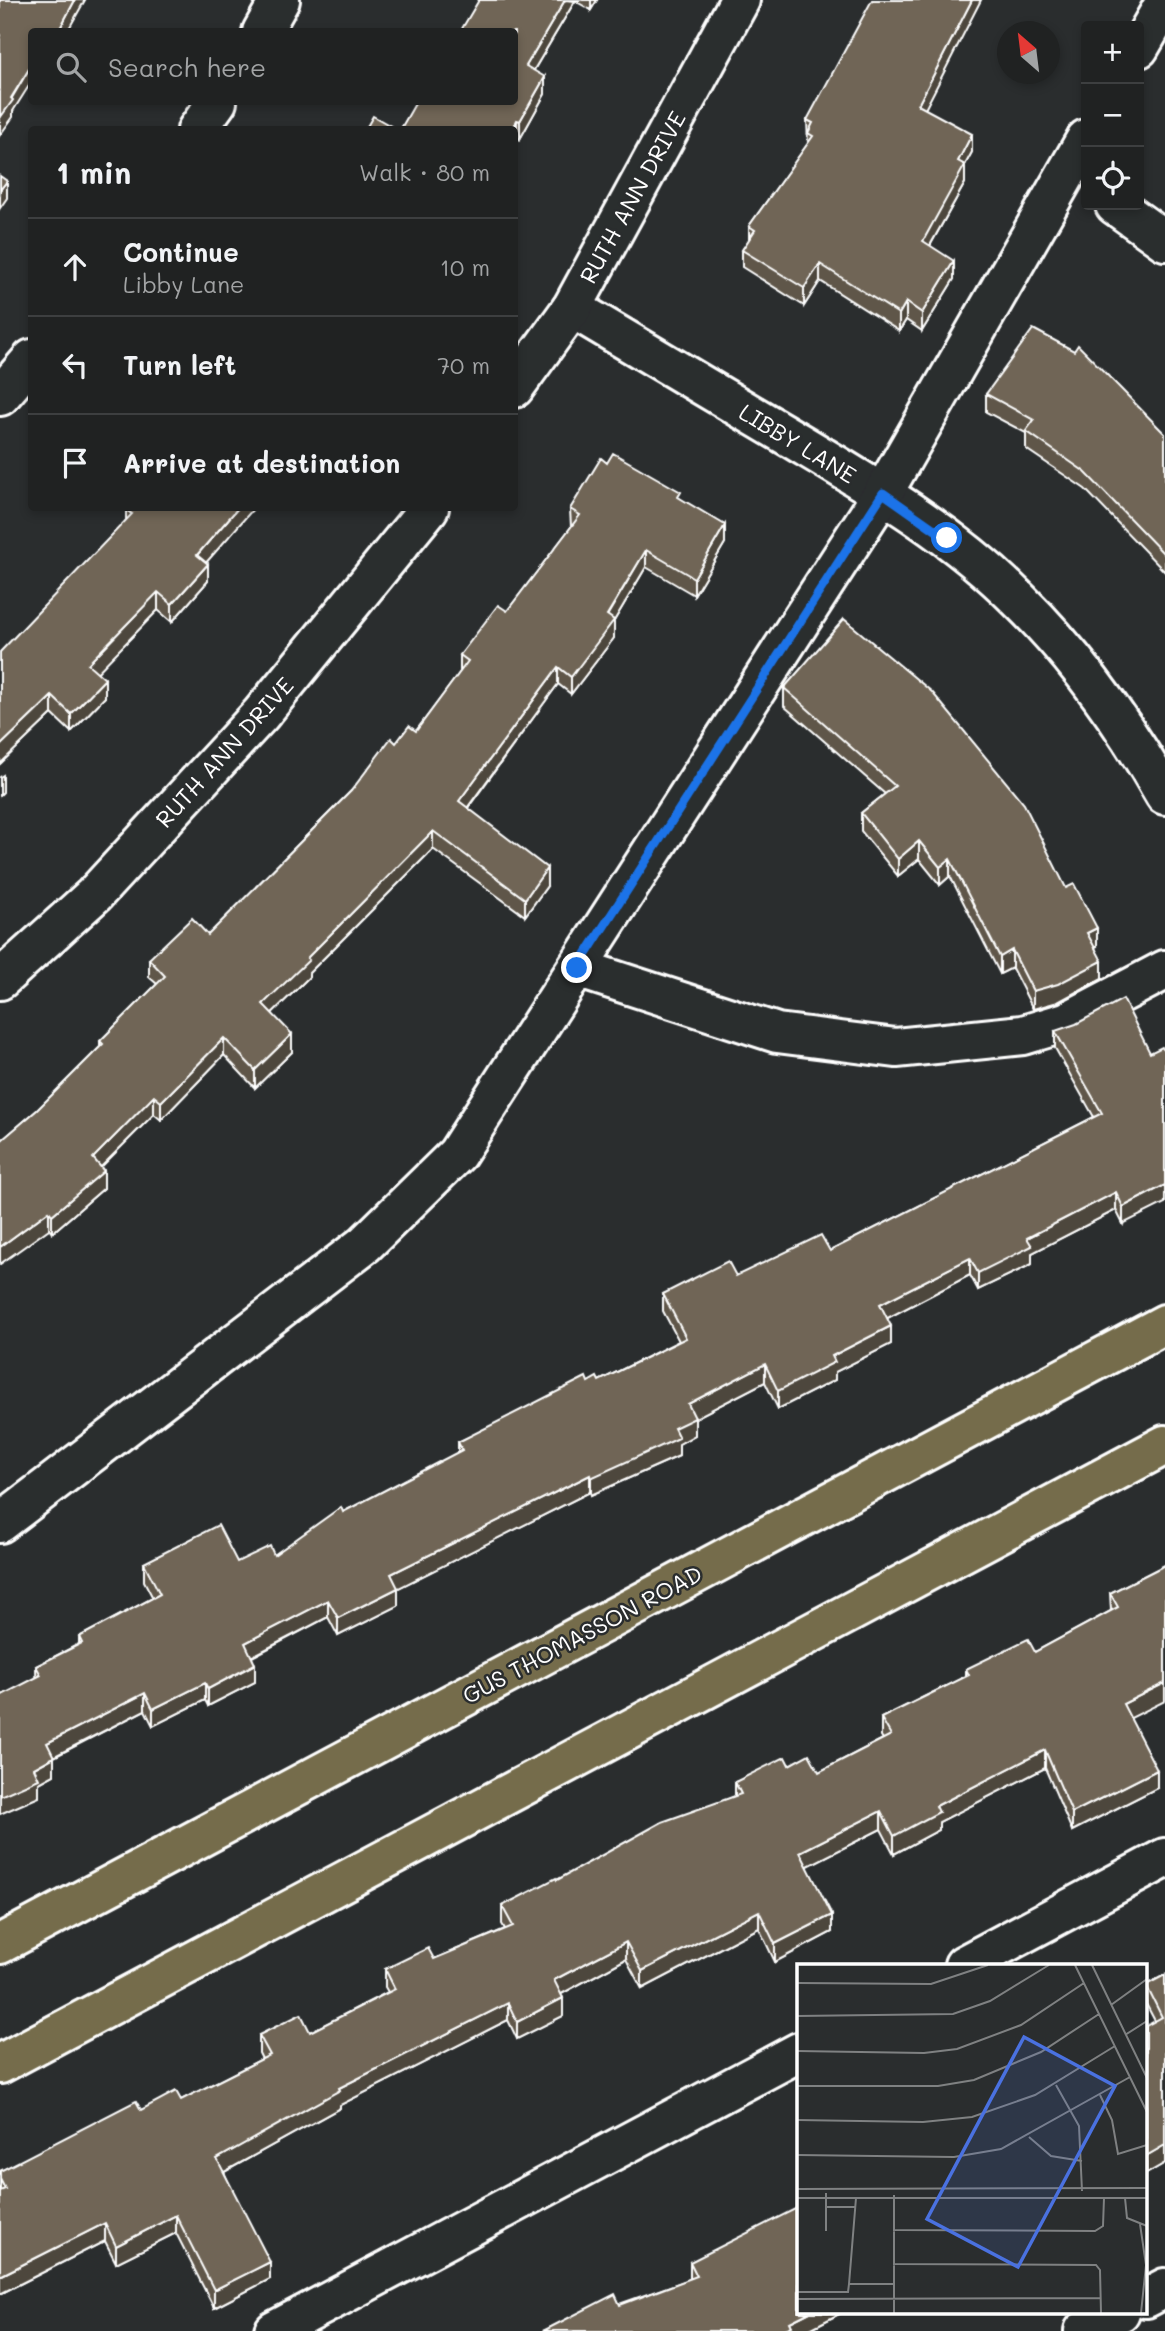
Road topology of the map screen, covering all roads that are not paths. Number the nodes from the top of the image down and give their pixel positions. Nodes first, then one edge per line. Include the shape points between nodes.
1 (280, 0) edge
2 (740, 0) edge
3 (1165, 3) edge
4 (264, 28) edge
5 (1144, 39) edge
6 (215, 105) edge
7 (200, 126) edge
8 (1080, 164) edge
9 (1122, 210) edge
10 (1165, 241) edge
11 (572, 308) junction
12 (28, 364) edge
13 (518, 382) edge
14 (0, 396) edge
15 (883, 493) junction
16 (427, 511) edge
17 (1165, 795) edge
18 (577, 968) junction
19 (1165, 970) edge
20 (0, 980) edge
21 (1165, 1324) edge
22 (1165, 1445) edge
23 (0, 1523) edge
24 (1165, 1858) edge
25 (0, 1944) edge
26 (966, 1964) edge
27 (797, 2053) edge
28 (0, 2064) edge
29 (1165, 2288) edge
30 (1148, 2297) edge
31 (1116, 2314) edge
32 (274, 2331) edge
33 (1084, 2331) edge

1 - 4 street
2 - 11 street, RUTH ANN DRIVE
3 - 5 street
6 - 7 street
8 - 15 street
9 - 10 street
11 - 13 street, RUTH ANN DRIVE
11 - 15 street, LIBBY LANE
12 - 14 street
15 - 17 street, LIBBY LANE via 947,538 1019,600 1088,678
15 - 18 street
16 - 20 street, RUTH ANN DRIVE via 261,714 94,895
18 - 19 street via 777,1033 896,1048 1023,1035 1066,1022
18 - 23 street via 457,1154 365,1244
21 - 25 main road, GUS THOMASSON ROAD
22 - 28 main road
24 - 26 street
27 - 32 street
29 - 30 street
31 - 33 street

